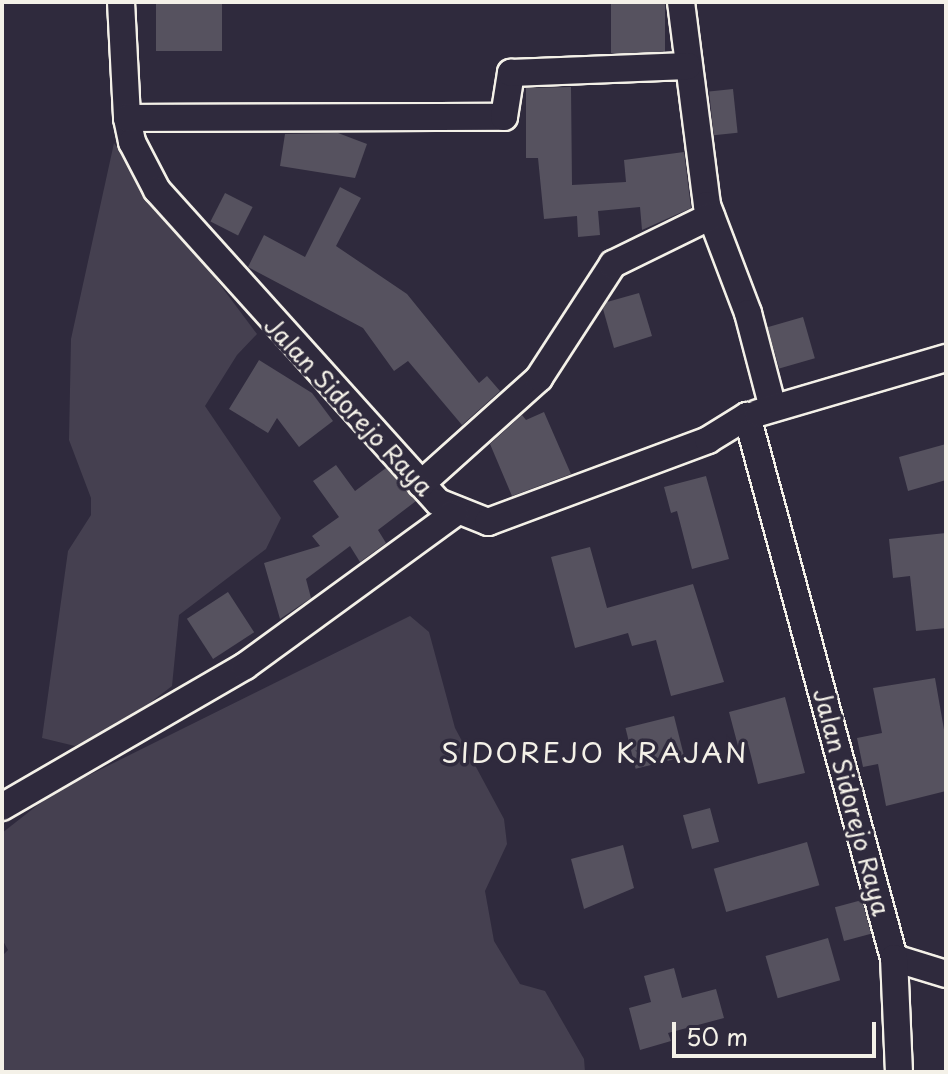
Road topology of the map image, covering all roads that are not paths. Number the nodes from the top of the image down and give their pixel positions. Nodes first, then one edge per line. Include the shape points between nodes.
1 (121, 2) edge
2 (681, 2) edge
3 (688, 66) junction
4 (127, 118) junction
5 (711, 216) junction
6 (946, 358) edge
7 (773, 408) junction
8 (754, 434) junction
9 (421, 484) junction
10 (455, 513) junction
11 (2, 807) edge
12 (894, 958) junction
13 (946, 974) edge
14 (899, 1072) edge

1 - 4 street, Jalan Sidorejo Raya
2 - 3 street
3 - 4 street via 511,73 504,117
3 - 5 street
4 - 9 street, Jalan Sidorejo Raya via 132,142 157,190
5 - 7 street via 748,313
5 - 9 street via 613,264 539,378
6 - 7 street
7 - 8 street
8 - 10 street, Jalan Sidorejo Raya via 708,440 543,506 488,522
8 - 12 street, Jalan Sidorejo Raya
9 - 10 street, Jalan Sidorejo Raya
10 - 11 street via 245,666
12 - 13 street
12 - 14 street, Jalan Sidorejo Raya

